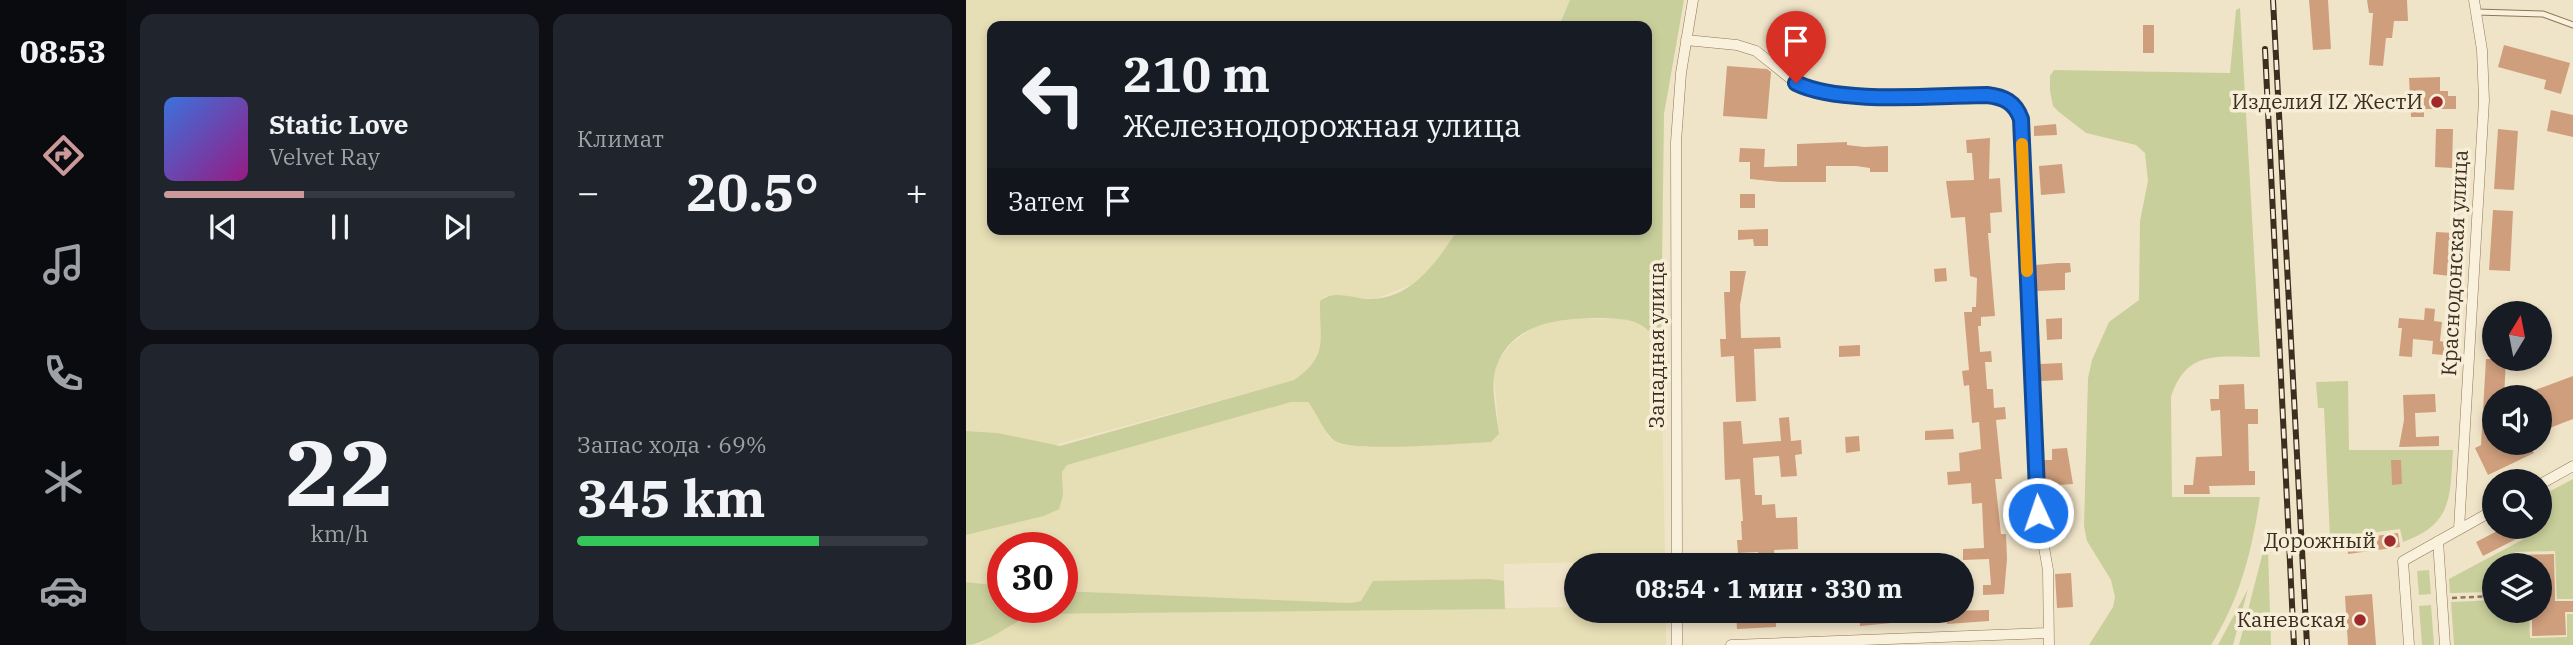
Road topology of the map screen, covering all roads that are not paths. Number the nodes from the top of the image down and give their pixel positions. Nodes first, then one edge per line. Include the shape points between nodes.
1 (1693, 0) edge
2 (2474, 0) edge
3 (2477, 12) junction
4 (2573, 25) edge
5 (1686, 40) junction
6 (2573, 466) edge
7 (2552, 478) edge
8 (2482, 517) edge
9 (2459, 529) junction
10 (2438, 541) junction
11 (1677, 553) edge
12 (1677, 623) edge
13 (2047, 633) junction
14 (1677, 645) edge
15 (1731, 645) edge
16 (2049, 645) edge
17 (2409, 645) edge
18 (2445, 645) edge

1 - 5 street, Западная улица
2 - 3 street, Краснодонская улица
3 - 4 lane via 2543,14
3 - 9 street, Краснодонская улица via 2484,100
5 - 11 street, Западная улица via 1676,142
5 - 13 street via 1756,51 1805,88 1861,95 1987,95 2006,99 2017,111 2021,119 2038,513 2048,570
6 - 7 street
8 - 9 street
9 - 10 street
10 - 17 street via 2403,561
10 - 18 street
12 - 14 street
13 - 15 street
13 - 16 street

